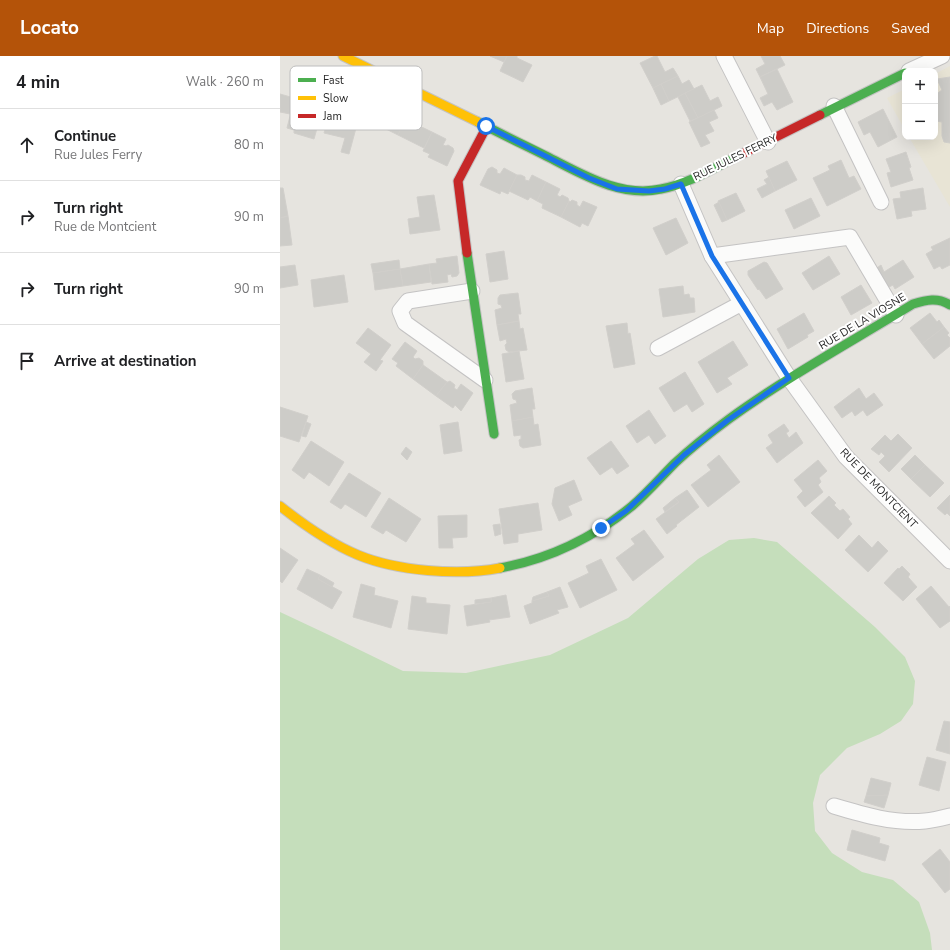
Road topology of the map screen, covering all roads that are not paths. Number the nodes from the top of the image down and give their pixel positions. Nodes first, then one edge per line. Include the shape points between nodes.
1 (343, 56) edge
2 (724, 56) edge
3 (942, 56) edge
4 (927, 59) edge
5 (363, 66) edge
6 (914, 68) edge
7 (902, 74) edge
8 (422, 95) edge
9 (834, 106) junction
10 (486, 126) junction
11 (768, 142) junction
12 (681, 184) junction
13 (880, 202) dead end
14 (712, 256) junction
15 (472, 291) junction
16 (742, 303) junction
17 (950, 305) edge
18 (896, 314) junction
19 (658, 348) dead end
20 (789, 378) junction
21 (485, 380) junction
22 (494, 434) dead end
23 (280, 506) edge
24 (950, 561) edge
25 (834, 806) dead end
26 (950, 816) edge

1 - 5 street, RUE JULES FERRY
2 - 11 street
3 - 4 street
4 - 6 street
7 - 9 street, RUE JULES FERRY
8 - 10 street, RUE JULES FERRY
9 - 11 street, RUE JULES FERRY
9 - 13 street
10 - 12 street, RUE JULES FERRY via 589,178 617,189 649,191
10 - 15 street via 458,181
11 - 12 street, RUE JULES FERRY
12 - 14 street, RUE DE MONTCIENT
14 - 16 street, RUE DE MONTCIENT
14 - 18 street via 850,237
15 - 21 street
15 - 21 street via 408,301 400,311 405,323
16 - 19 street
16 - 20 street, RUE DE MONTCIENT
17 - 18 street, RUE DE LA VIOSNE via 945,301 932,299 913,304
18 - 20 street, RUE DE LA VIOSNE
20 - 23 street, RUE DE LA VIOSNE via 728,420 689,451 626,511 574,544 548,556 520,564 456,573 423,571 387,564 352,553 325,540
20 - 24 street, RUE DE MONTCIENT via 846,457
21 - 22 street
25 - 26 street via 898,821 926,821

